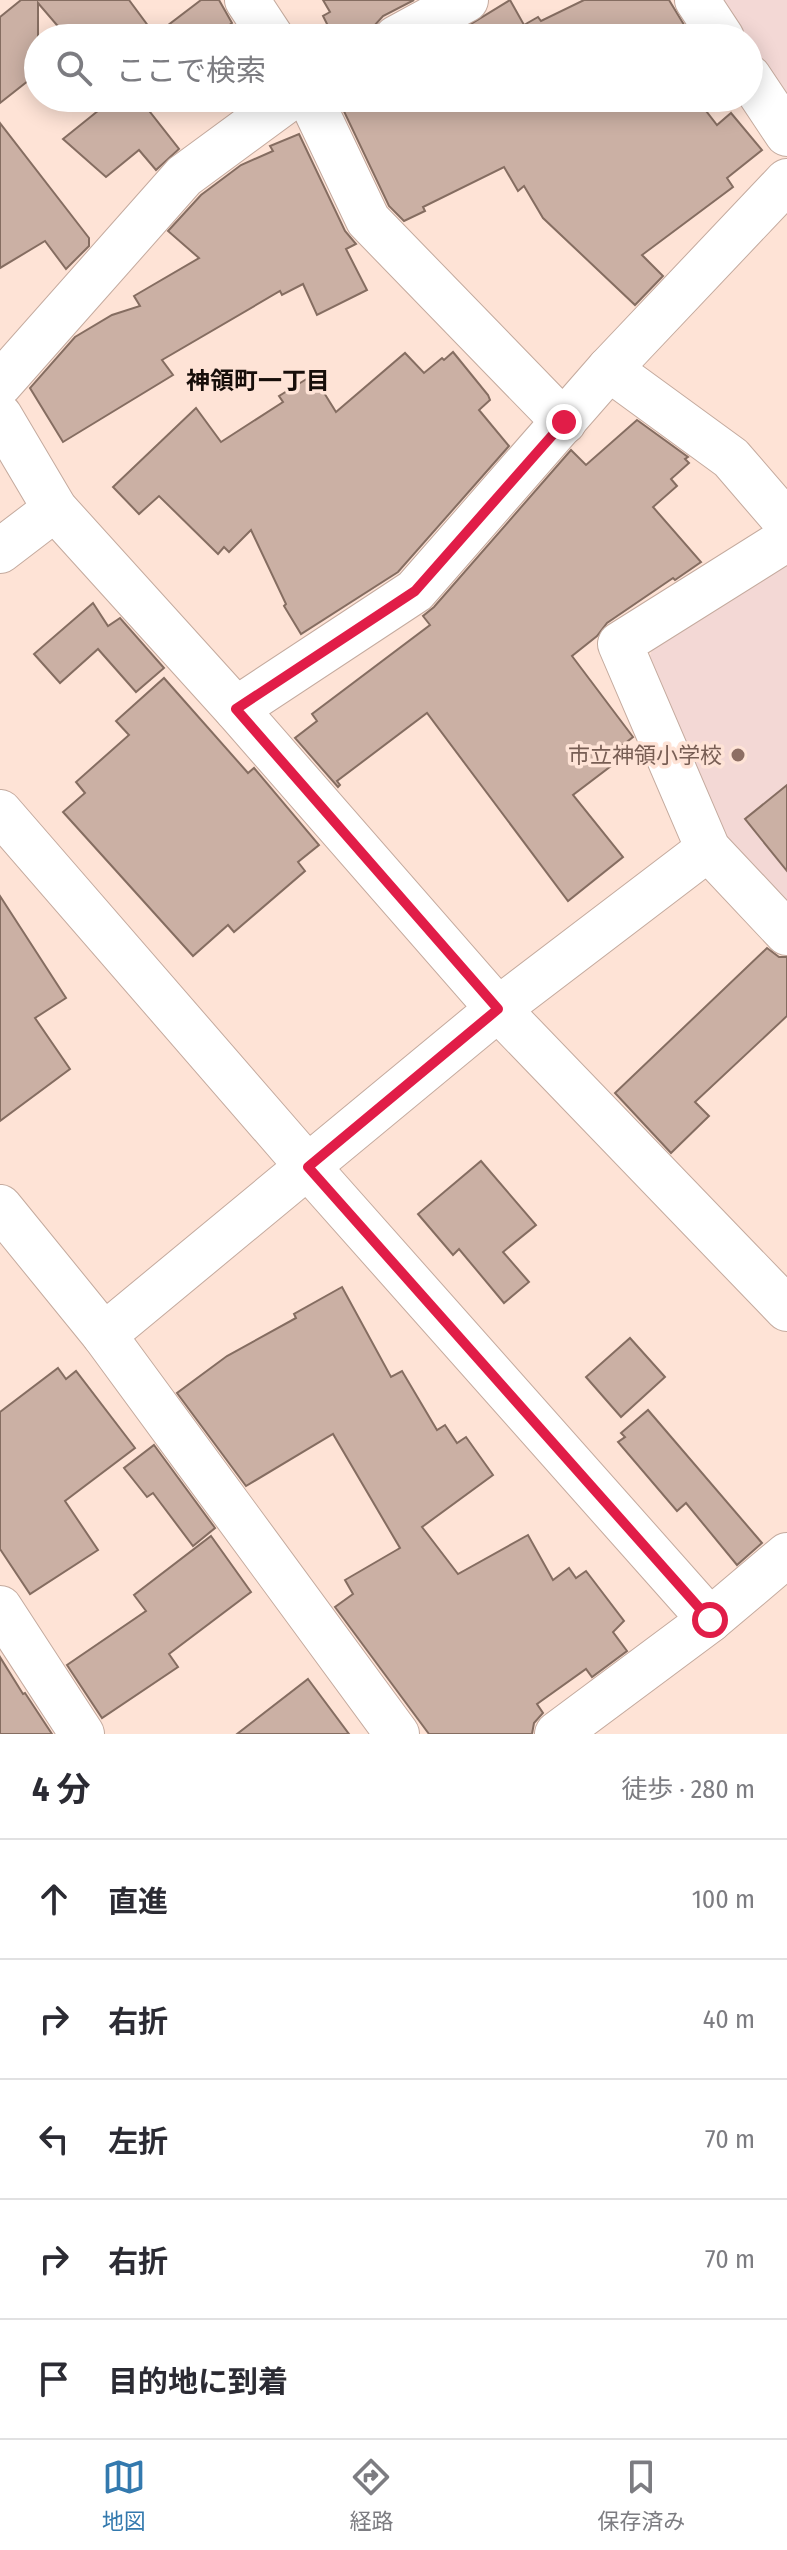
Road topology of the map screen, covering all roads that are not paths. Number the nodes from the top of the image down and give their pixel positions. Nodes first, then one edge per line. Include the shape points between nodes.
1 (247, 0) edge
2 (466, 0) edge
3 (697, 0) edge
4 (263, 24) edge
5 (422, 24) edge
6 (713, 24) edge
7 (763, 98) edge
8 (271, 112) edge
9 (317, 112) edge
10 (787, 134) edge
11 (787, 181) edge
12 (609, 369) junction
13 (0, 384) edge
14 (0, 416) edge
15 (564, 422) junction
16 (55, 509) junction
17 (787, 523) edge
18 (787, 539) edge
19 (0, 551) edge
20 (236, 709) junction
21 (0, 812) edge
22 (708, 849) junction
23 (787, 933) edge
24 (498, 1009) junction
25 (308, 1167) junction
26 (0, 1207) edge
27 (787, 1309) edge
28 (104, 1335) junction
29 (787, 1555) edge
30 (0, 1608) edge
31 (710, 1620) junction
32 (82, 1734) edge
33 (397, 1734) edge
34 (557, 1734) edge

1 - 4 street
2 - 5 street
3 - 6 street
7 - 10 street
8 - 13 street via 184,176
9 - 15 street via 368,220
11 - 12 street
12 - 15 street
12 - 17 street via 731,458
14 - 16 street
15 - 20 street via 415,591
16 - 19 street
16 - 20 street
18 - 22 street via 620,644
20 - 24 street
21 - 25 street
22 - 23 street
22 - 24 street
24 - 25 street
24 - 27 street
25 - 28 street
25 - 31 street
26 - 28 street
28 - 33 street
29 - 31 street
30 - 32 street
31 - 34 street

